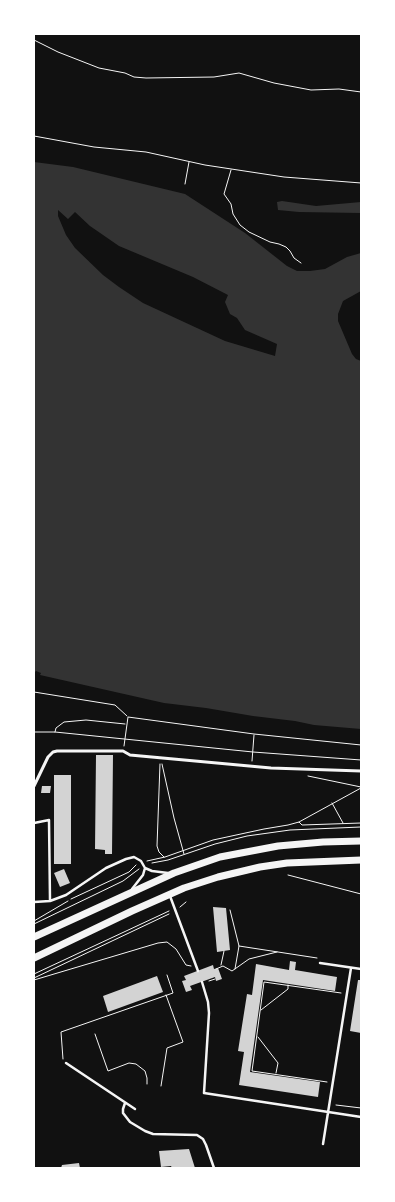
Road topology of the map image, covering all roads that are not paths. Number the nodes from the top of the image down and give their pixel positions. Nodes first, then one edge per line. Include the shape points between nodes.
1 (361, 771) edge
2 (34, 786) edge
3 (34, 823) edge
4 (361, 842) edge
5 (361, 860) edge
6 (144, 868) junction
7 (174, 873) junction
8 (129, 893) junction
9 (169, 895) junction
10 (50, 901) junction
11 (34, 902) edge
12 (34, 937) edge
13 (34, 958) edge
14 (320, 964) road end
15 (351, 968) junction
16 (361, 969) edge
17 (198, 971) dead end
18 (203, 983) road end
19 (66, 1063) dead end
20 (125, 1103) junction
21 (135, 1109) dead end
22 (328, 1112) junction
23 (361, 1118) edge
24 (323, 1144) dead end
25 (214, 1168) edge

1 - 2 street via 252,766 130,755 123,751 53,752
3 - 10 lane via 49,820
4 - 7 main road via 306,843 258,849 220,857
5 - 9 main road via 301,861 260,867 218,876
6 - 7 lane
6 - 8 lane via 143,875
6 - 10 lane via 137,858 126,858 66,895
7 - 8 main road
8 - 12 main road
9 - 13 main road
9 - 17 lane
10 - 11 lane
14 - 15 lane
15 - 16 lane
15 - 22 lane
18 - 22 lane via 209,1013 204,1093
19 - 20 lane
20 - 21 lane
20 - 25 lane via 123,1113 130,1122 145,1131 198,1135 203,1139
22 - 23 lane
22 - 24 lane

